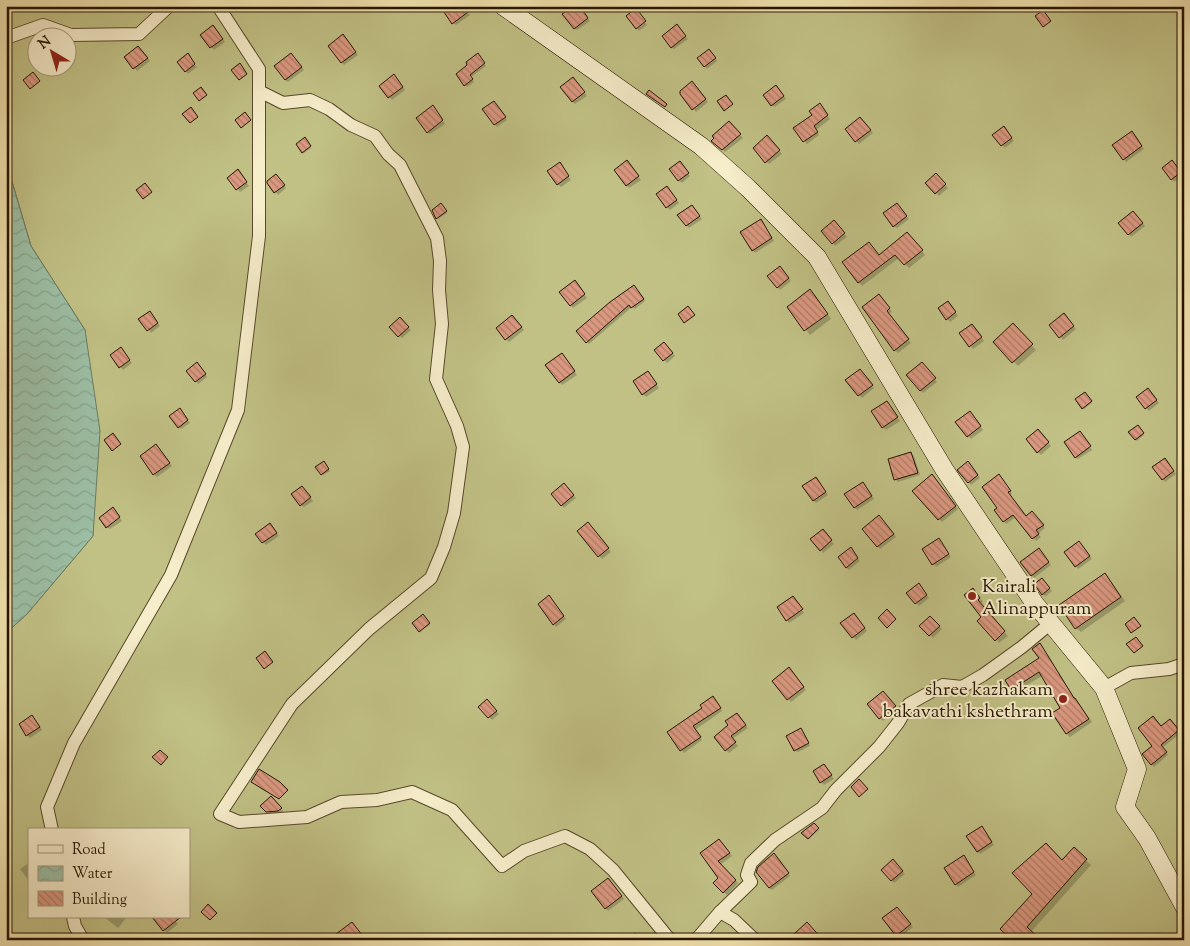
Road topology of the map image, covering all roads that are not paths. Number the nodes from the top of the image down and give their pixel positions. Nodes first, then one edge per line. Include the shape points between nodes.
1 (169, 6) edge
2 (218, 6) edge
3 (503, 6) edge
4 (6, 38) edge
5 (259, 91) junction
6 (1051, 622) junction
7 (1184, 664) edge
8 (1104, 688) junction
9 (52, 828) edge
10 (1184, 906) edge
11 (720, 912) junction
12 (73, 918) edge
13 (83, 940) edge
14 (670, 940) edge
15 (696, 940) edge
16 (755, 940) edge

1 - 4 street via 139,34 71,35 43,25
2 - 5 street via 259,68
3 - 6 main road via 701,146 817,257 944,469 1035,604
5 - 9 street via 259,236 238,410 171,575 74,743 47,807
5 - 14 street via 283,102 310,100 329,109 375,136 400,165 437,238 442,324 436,379 463,447 454,513 431,578 369,629 292,704 220,814 239,822 307,817 341,802 377,800 412,792 452,810 502,866 524,851 565,836 590,849 613,870
6 - 8 main road
6 - 11 street via 984,675 962,686 942,685 909,704 879,747 822,808 775,840 751,863 747,875 751,882
7 - 8 street via 1131,673
8 - 10 main road via 1136,769 1125,807 1147,838
11 - 15 street
11 - 16 street
12 - 13 street

